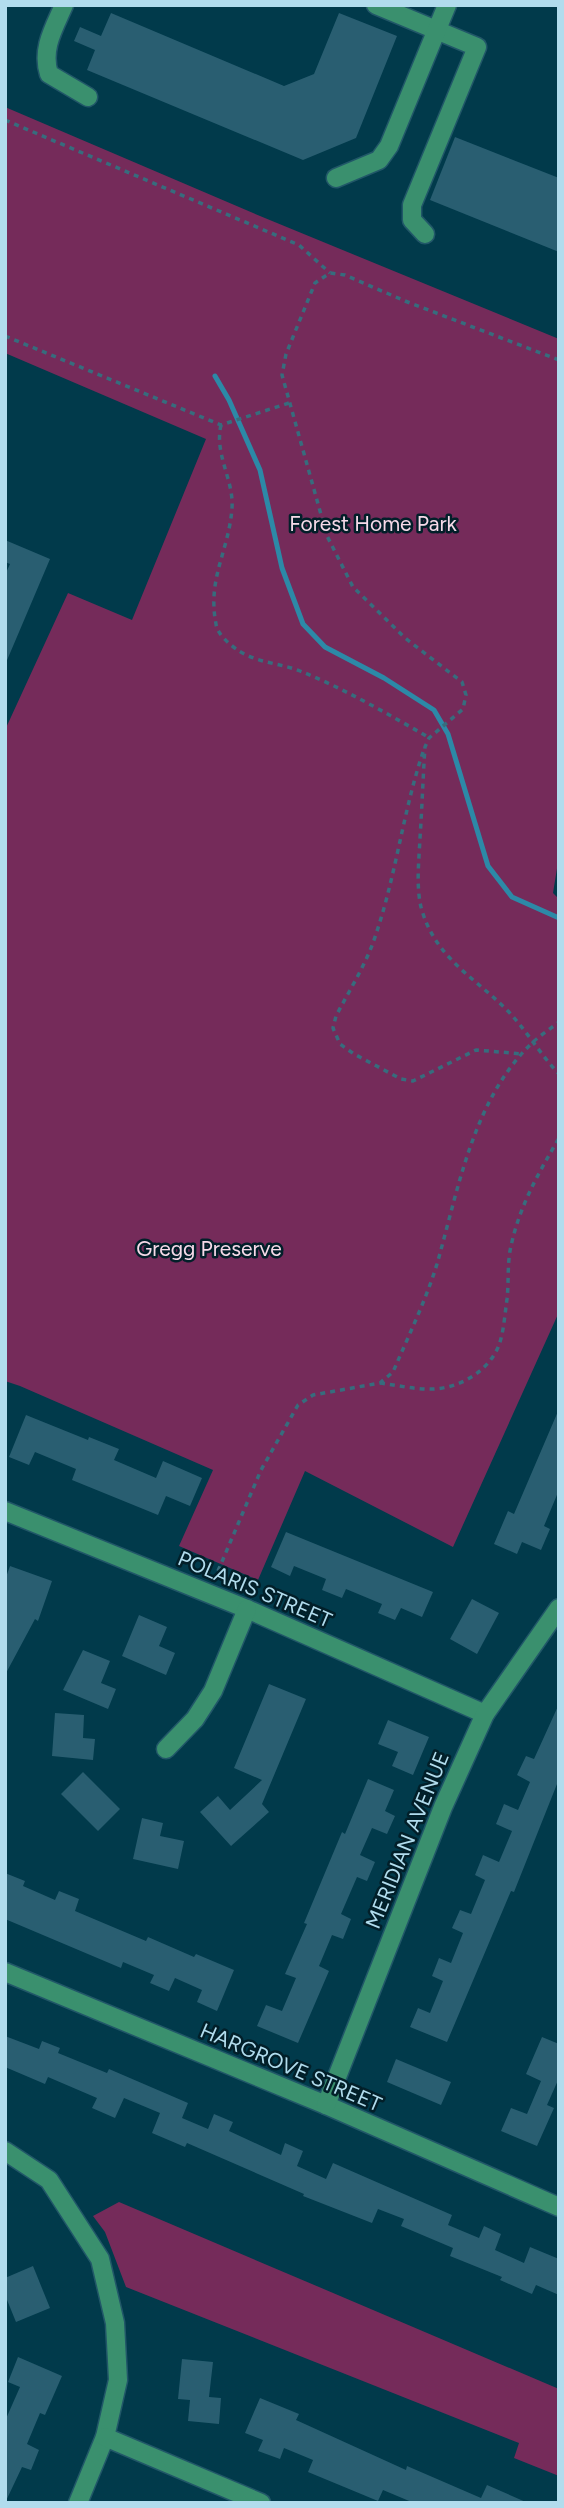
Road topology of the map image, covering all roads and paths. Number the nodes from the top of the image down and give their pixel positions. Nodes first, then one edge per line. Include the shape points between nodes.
1 (64, 5) edge
2 (376, 5) edge
3 (447, 5) edge
4 (437, 30) junction
5 (88, 97) dead end
6 (5, 120) edge
7 (336, 178) dead end
8 (425, 234) dead end
9 (330, 273) junction
10 (5, 335) edge
11 (559, 360) edge
12 (289, 403) junction
13 (221, 425) junction
14 (429, 738) junction
15 (425, 747) junction
16 (559, 1022) edge
17 (533, 1042) junction
18 (523, 1054) junction
19 (559, 1074) edge
20 (559, 1138) edge
21 (380, 1383) junction
22 (5, 1511) edge
23 (218, 1571) dead end
24 (559, 1608) edge
25 (247, 1609) junction
26 (485, 1714) junction
27 (166, 1749) dead end
28 (5, 1972) edge
29 (326, 2105) junction
30 (5, 2151) edge
31 (559, 2207) edge
32 (105, 2437) junction
33 (78, 2503) edge
34 (261, 2503) edge

1 - 5 street via 46,48 45,63 49,74
2 - 4 street
3 - 4 street
4 - 7 street via 389,146 379,160
4 - 8 street via 477,47 412,205 412,220
6 - 9 path via 299,245
9 - 11 path
9 - 12 path via 315,283 286,355 282,375
10 - 13 path
12 - 13 path
12 - 14 path via 327,536 353,587 405,638 462,682 466,695 463,709
13 - 14 path via 218,436 232,504 216,570 216,627 228,642 252,658 299,670
14 - 15 path
15 - 17 path via 419,866 421,905 430,931 443,954 506,1009
15 - 18 path via 376,937 333,1028 340,1044 354,1054 413,1081 476,1050
16 - 17 path
17 - 18 path
17 - 19 path
18 - 21 path via 506,1073 483,1114 436,1266 393,1372
20 - 21 path via 519,1216 510,1248 500,1342 489,1363 453,1386 429,1390
21 - 23 path via 313,1395 298,1405 261,1470
22 - 25 street, POLARIS STREET
24 - 26 street, MERIDIAN AVENUE
25 - 26 street, POLARIS STREET
25 - 27 street via 213,1691 195,1719
26 - 29 street, MERIDIAN AVENUE via 443,1807
28 - 29 street, HARGROVE STREET
29 - 31 street, HARGROVE STREET
30 - 32 street via 49,2180 100,2259 115,2323 118,2380
32 - 33 street
32 - 34 street

